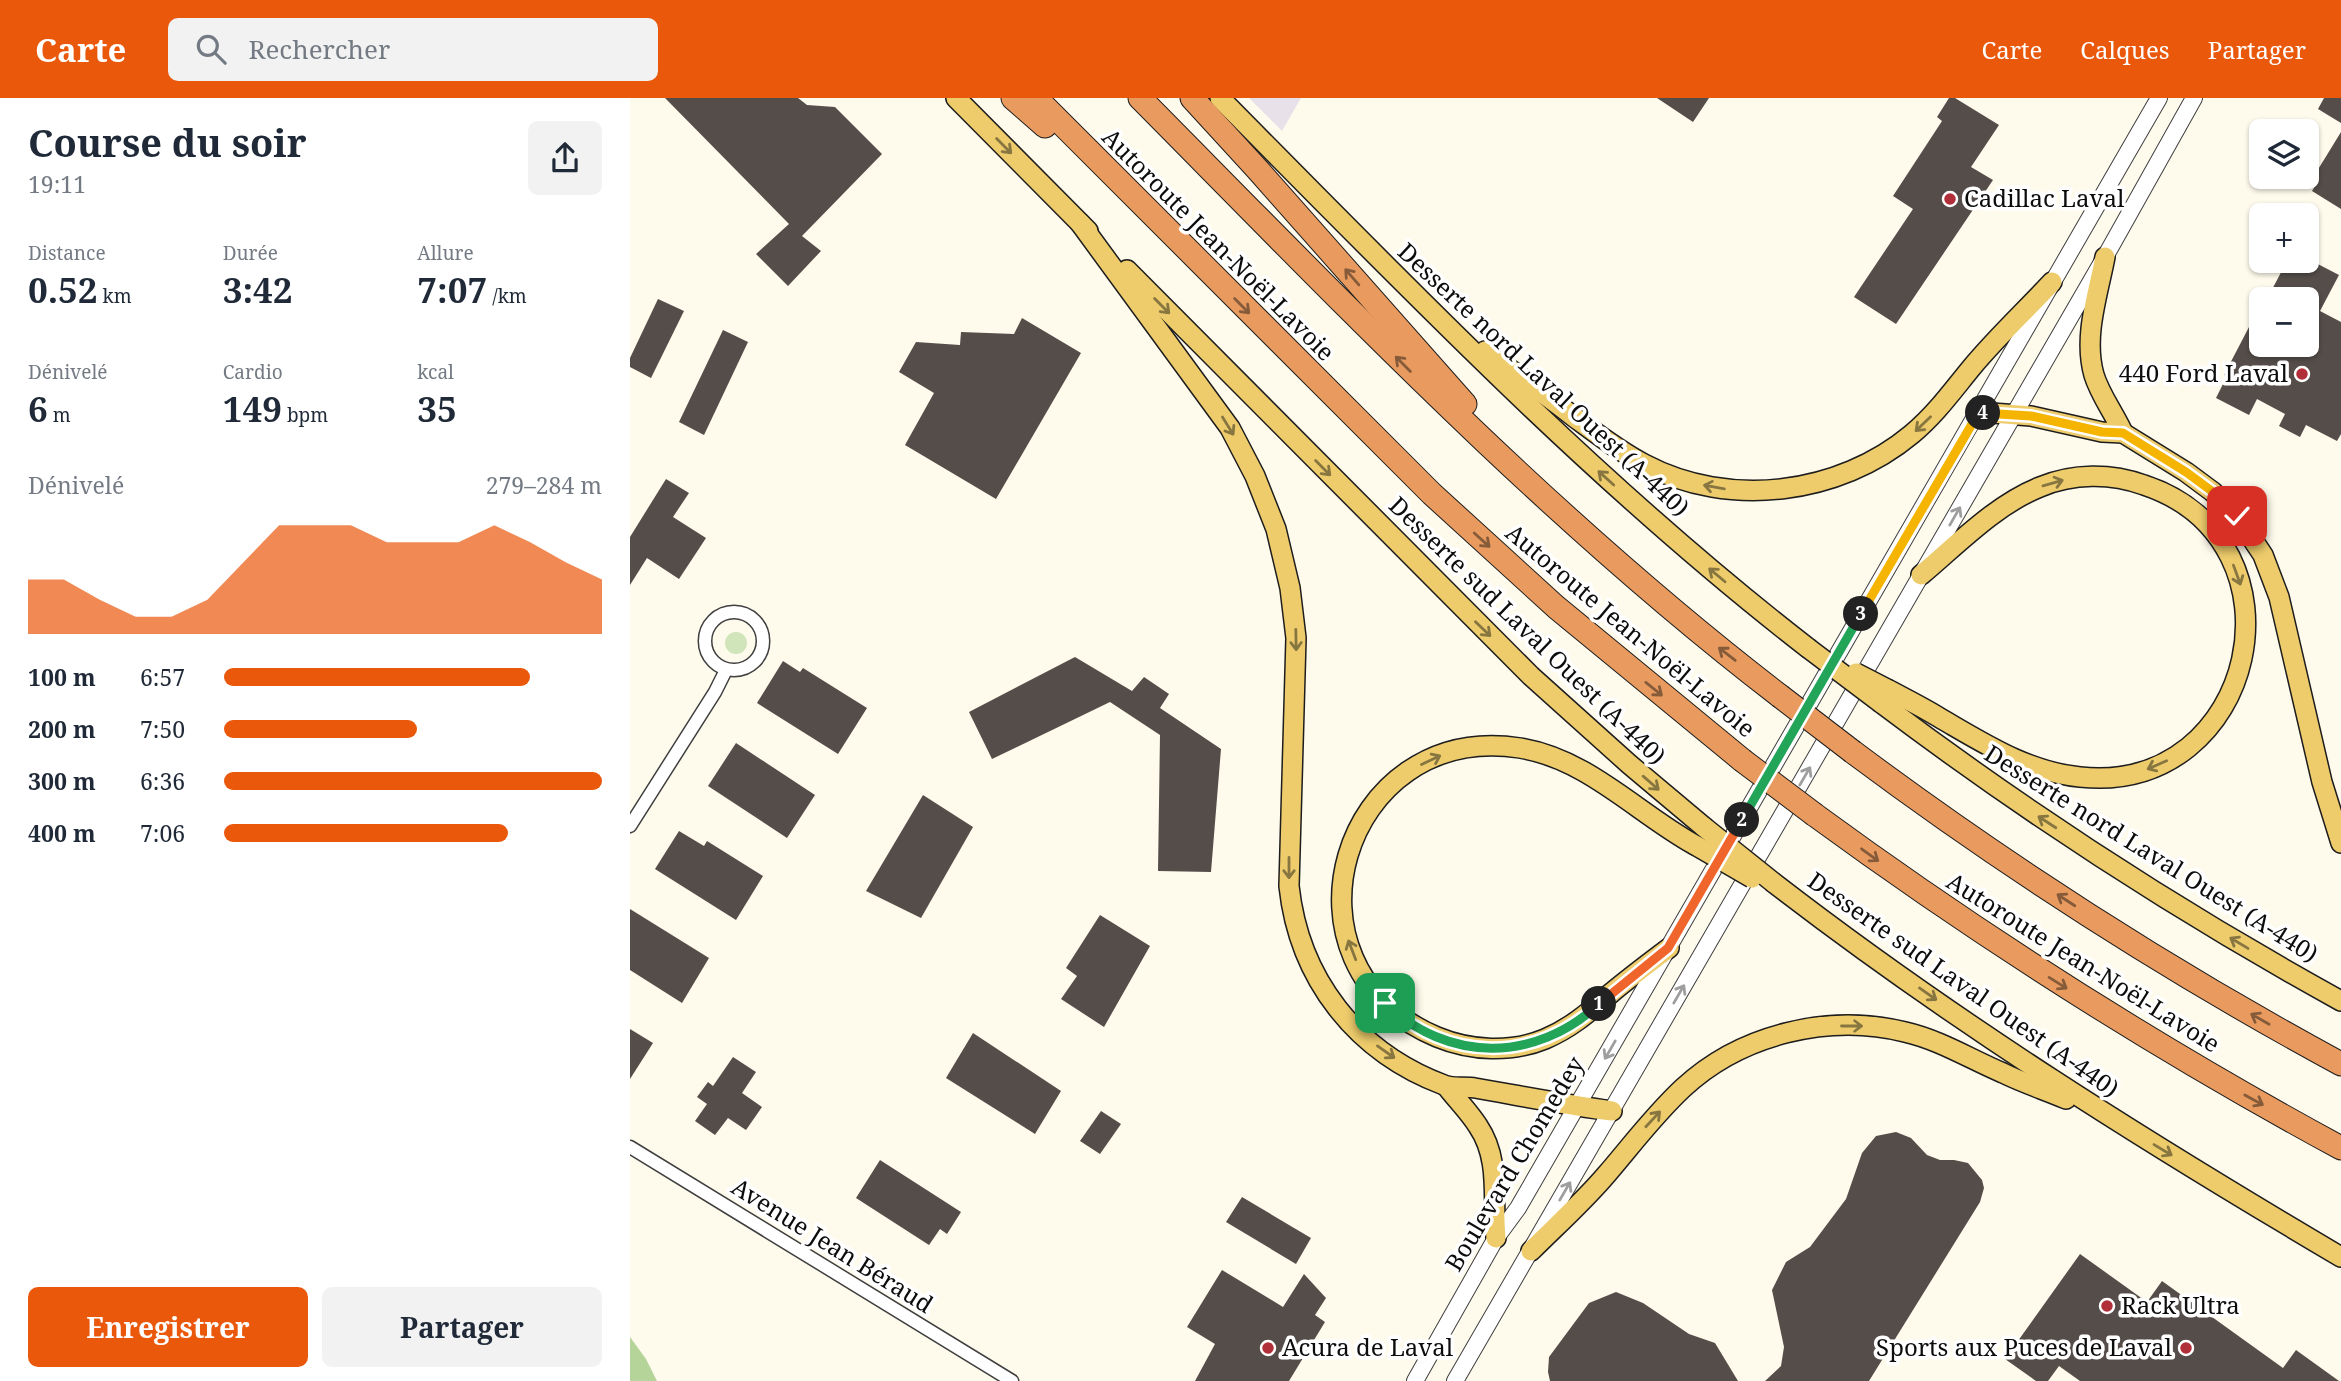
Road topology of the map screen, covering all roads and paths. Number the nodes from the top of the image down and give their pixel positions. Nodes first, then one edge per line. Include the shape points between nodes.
1 (956, 98) edge
2 (1013, 98) edge
3 (1036, 98) edge
4 (1140, 98) edge
5 (1192, 98) edge
6 (1220, 98) edge
7 (2159, 98) edge
8 (2194, 98) edge
9 (1080, 223) junction
10 (1159, 223) junction
11 (2105, 257) junction
12 (2052, 282) junction
13 (1429, 309) junction
14 (1979, 412) junction
15 (2012, 414) junction
16 (2123, 433) junction
17 (1559, 512) junction
18 (1921, 575) junction
19 (726, 670) junction
20 (1885, 697) junction
21 (630, 827) edge
22 (2341, 843) edge
23 (1772, 886) junction
24 (1668, 948) junction
25 (2341, 1001) edge
26 (2341, 1064) edge
27 (1447, 1087) junction
28 (1577, 1106) junction
29 (1612, 1111) junction
30 (2105, 1114) junction
31 (630, 1147) edge
32 (2341, 1148) edge
33 (1496, 1238) junction
34 (1531, 1251) junction
35 (2341, 1257) edge
36 (1012, 1381) edge
37 (1415, 1381) edge
38 (1455, 1381) edge

1 -> 9 main road, Desserte sud Laval Ouest (A-440)
2 - 10 highway
3 - 10 highway, Autoroute Jean-Noël-Lavoie
17 -> 4 highway, Autoroute Jean-Noël-Lavoie via 1424,384
17 -> 5 highway
6 - 13 main road, Desserte nord Laval Ouest (A-440)
7 - 12 street, Boulevard Chomedey
8 - 11 street
9 -> 23 main road, Desserte sud Laval Ouest (A-440), bridge via 1531,676
9 -> 27 main road via 1230,428 1276,529 1295,622 1289,886 1306,957 1327,995 1357,1029 1390,1056
10 -> 32 highway, Autoroute Jean-Noël-Lavoie, bridge via 1452,512 1566,615 1742,760 1927,896 2051,978
11 - 15 street
11 - 16 main road via 2091,355 2097,383
12 -> 13 main road via 1902,443 1843,475 1795,488 1759,491 1713,487 1647,466 1596,434
12 - 14 street, Boulevard Chomedey
20 -> 13 main road, Desserte nord Laval Ouest (A-440), bridge via 1808,648 1705,565 1537,416
14 - 15 main road
14 - 24 street, Boulevard Chomedey
15 - 16 main road
18 -> 15 street
16 - 22 main road via 2213,492 2237,516 2263,555
26 -> 17 highway, Autoroute Jean-Noël-Lavoie, bridge via 2202,985 1951,823 1780,696
18 -> 20 main road via 1993,515 2043,486 2089,476 2138,482 2188,507 2226,550 2245,606 2242,666 2226,703 2192,744 2145,770 2103,778 2051,772 2017,760 1938,716
29 -> 18 street
19 - 19 street via 748,667 763,649 759,626 739,612 716,618 706,632 708,655
19 - 21 street
25 -> 20 main road, Desserte nord Laval Ouest (A-440) via 2116,867 1993,785
24 -> 23 main road, bridge via 1579,1021 1555,1035 1516,1047 1458,1044 1407,1021 1365,978 1343,923 1344,867 1359,826 1374,803 1417,766 1440,755 1482,747 1522,748 1569,764 1695,845
23 -> 30 main road, Desserte sud Laval Ouest (A-440)
24 -> 28 street, Boulevard Chomedey
27 - 28 main road via 1467,1086
27 - 33 main road via 1478,1125 1491,1154
28 - 29 main road
28 - 33 street, Boulevard Chomedey
34 -> 29 street
34 -> 30 main road via 1684,1087 1734,1052 1787,1032 1844,1025 1905,1032 1946,1045
30 -> 35 main road, Desserte sud Laval Ouest (A-440)
31 - 36 street, Avenue Jean Béraud
33 - 37 street, Boulevard Chomedey
34 - 38 street

